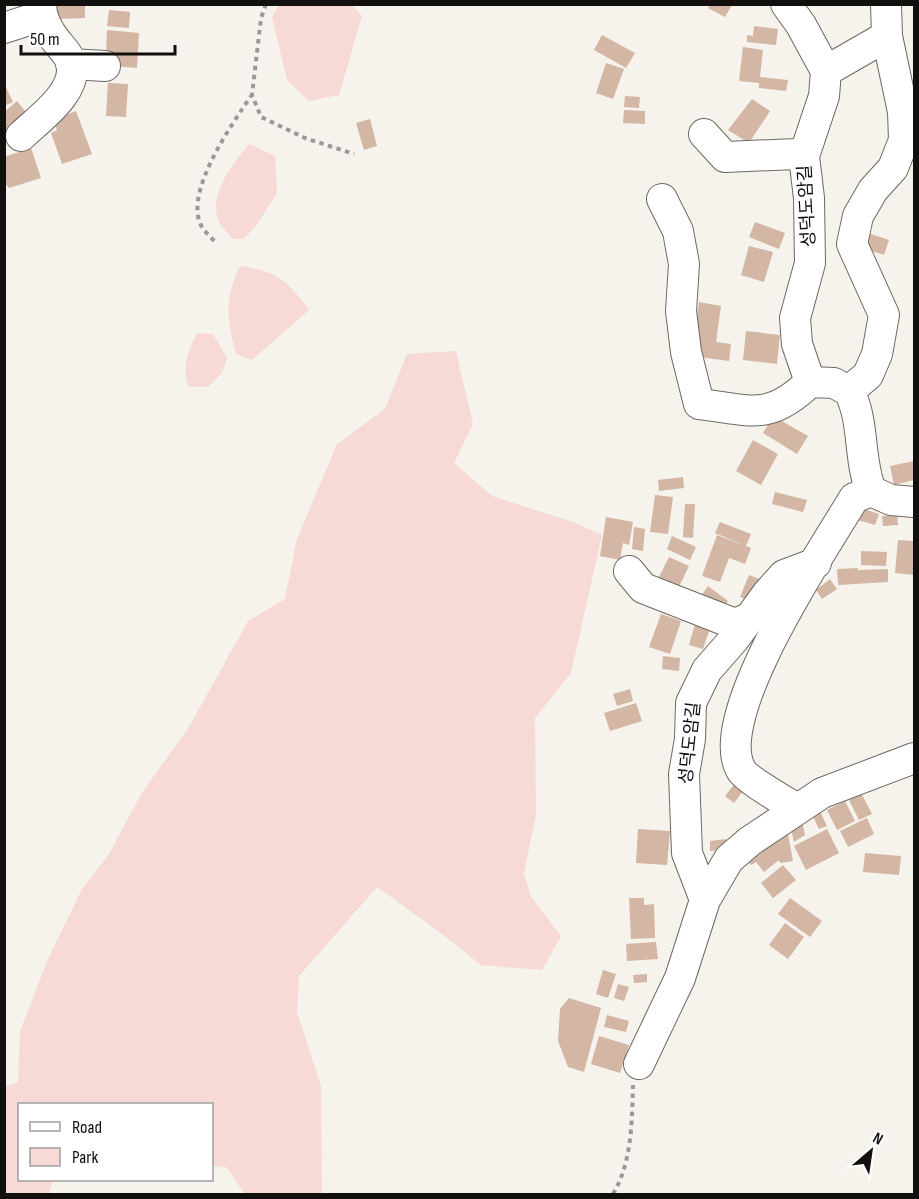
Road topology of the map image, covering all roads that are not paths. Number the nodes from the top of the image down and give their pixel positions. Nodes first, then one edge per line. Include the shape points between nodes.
1 (786, 4) edge
2 (886, 4) edge
3 (41, 8) edge
4 (4, 28) edge
5 (887, 36) junction
6 (71, 64) junction
7 (105, 66) dead end
8 (826, 71) junction
9 (704, 134) dead end
10 (21, 136) dead end
11 (804, 156) junction
12 (904, 173) edge
13 (662, 199) dead end
14 (810, 382) junction
15 (849, 391) junction
16 (871, 491) junction
17 (915, 502) edge
18 (816, 563) junction
19 (629, 571) dead end
20 (749, 618) junction
21 (915, 758) edge
22 (797, 809) junction
23 (705, 900) junction
24 (639, 1064) road end

1 - 8 street
2 - 5 street
3 - 4 street via 32,19
3 - 6 street via 51,34
5 - 8 street
5 - 12 street via 903,112
6 - 7 street
6 - 10 street via 64,94
8 - 11 street, 성덕도암길 via 824,96
9 - 11 street via 725,157
11 - 14 street, 성덕도암길 via 810,263 795,318 797,344
12 - 15 street via 873,190 858,216 852,244 884,315 877,354 868,375
13 - 14 street via 678,231 684,264 681,311 699,404 755,412 768,410 795,396
14 - 15 street via 834,383
15 - 16 street via 859,410 863,470
16 - 17 street via 891,500
16 - 18 street via 854,498
18 - 20 street, 성덕도암길 via 784,575
18 - 22 street via 758,666 741,706 734,745 741,771
19 - 20 street via 643,588 735,624
20 - 23 street, 성덕도암길 via 707,670 691,703 684,774 687,853
21 - 22 street via 852,780
22 - 23 street via 729,860
23 - 24 street via 680,978

